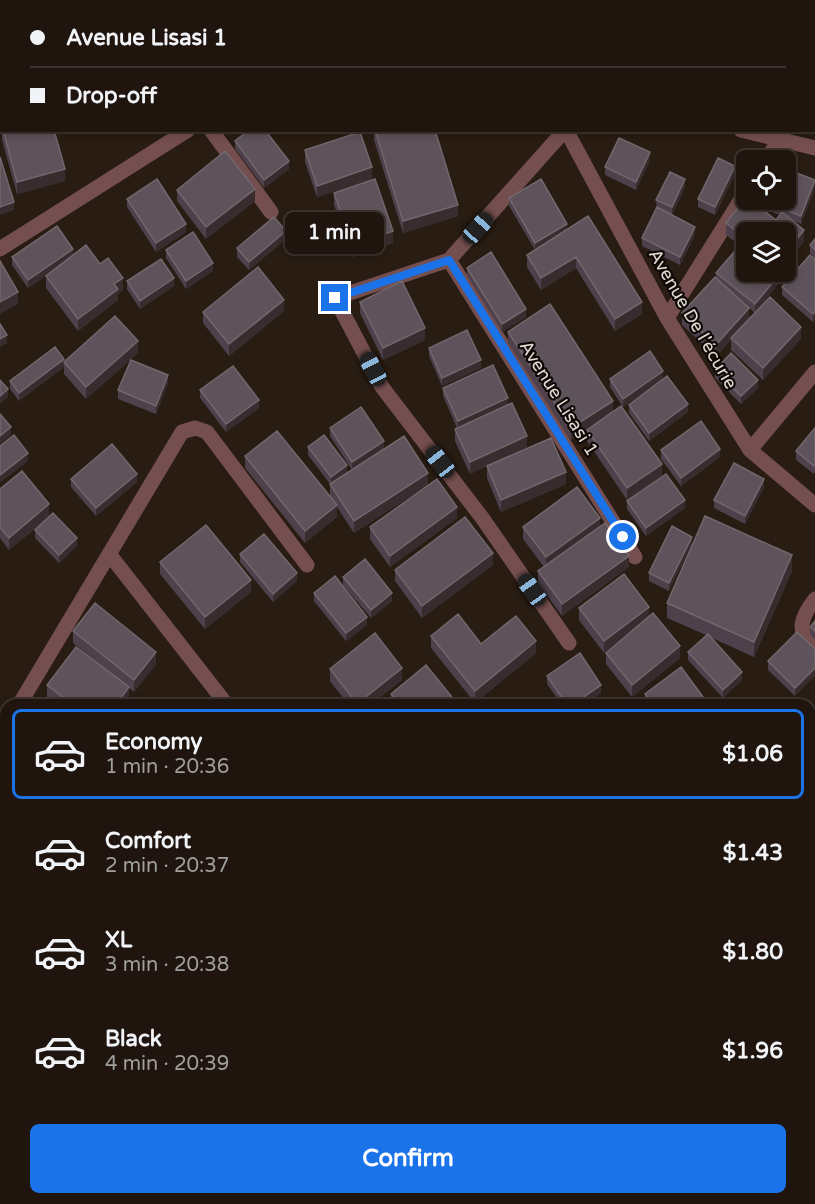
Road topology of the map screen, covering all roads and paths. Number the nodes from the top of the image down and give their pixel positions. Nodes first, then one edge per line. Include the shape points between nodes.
1 (185, 132) edge
2 (212, 132) edge
3 (563, 132) edge
4 (566, 132) edge
5 (749, 132) edge
6 (779, 140) junction
7 (815, 148) edge
8 (772, 150) edge
9 (736, 208) edge
10 (271, 212) dead end
11 (0, 249) edge
12 (449, 260) junction
13 (667, 318) junction
14 (815, 372) edge
15 (750, 450) junction
16 (815, 505) edge
17 (110, 555) junction
18 (635, 557) dead end
19 (307, 565) dead end
20 (815, 599) edge
21 (569, 643) dead end
22 (815, 647) edge
23 (23, 699) edge
24 (222, 699) edge

1 - 11 street
2 - 10 street
3 - 12 street
4 - 13 street, Avenue De l'écurie
5 - 6 street
6 - 7 street
6 - 8 street
9 - 13 street
12 - 18 street, Avenue Lisasi 1
12 - 21 street via 335,298 382,387 483,519
13 - 15 street, Avenue De l'écurie
14 - 15 street
15 - 16 street, Avenue De l'écurie
17 - 19 street via 175,442 182,432 195,428 207,432
17 - 23 street
17 - 24 street
20 - 22 street via 802,617 801,629

